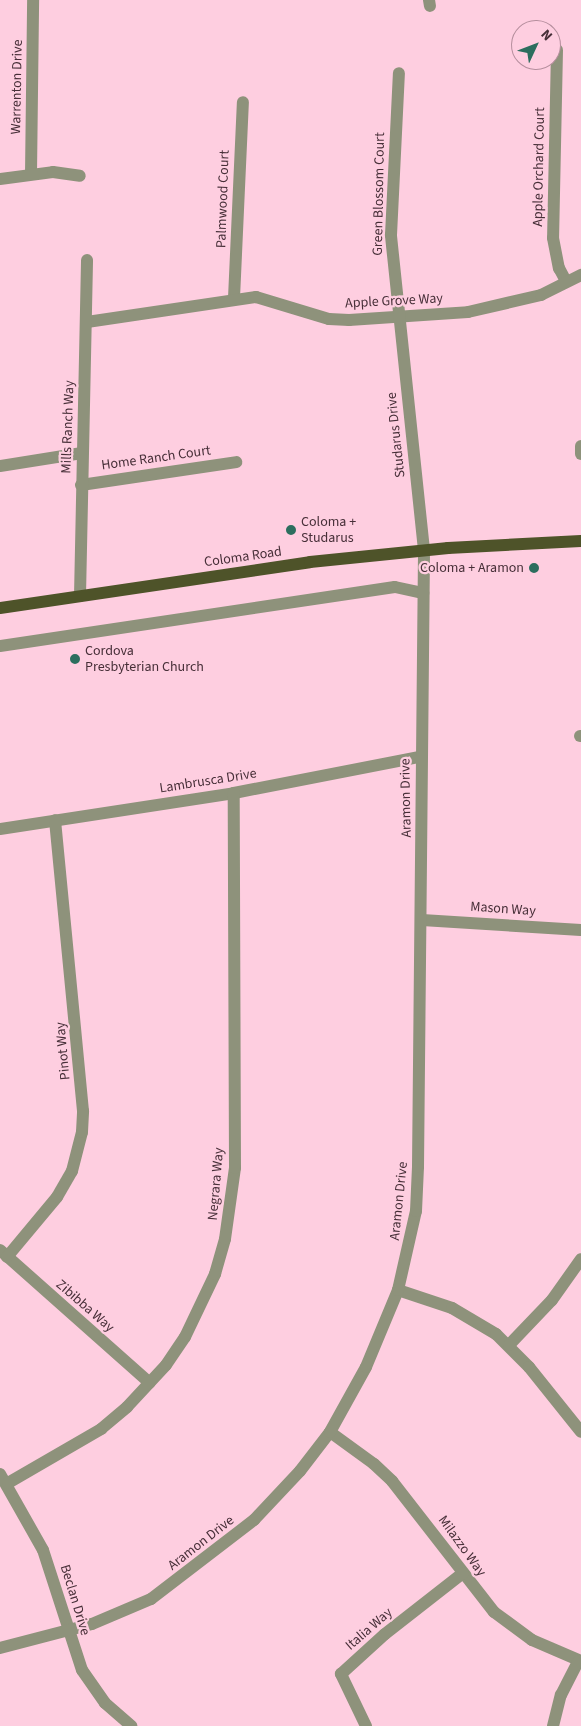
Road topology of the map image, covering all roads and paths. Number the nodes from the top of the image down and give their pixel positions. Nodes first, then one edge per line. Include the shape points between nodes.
1 (33, 0) edge
2 (556, 70) edge
3 (399, 73) dead end
4 (243, 102) dead end
5 (31, 174) junction
6 (80, 176) dead end
7 (0, 179) edge
8 (87, 260) dead end
9 (581, 275) edge
10 (566, 281) junction
11 (234, 298) junction
12 (399, 316) junction
13 (87, 322) junction
14 (581, 446) edge
15 (82, 454) junction
16 (581, 454) edge
17 (236, 462) dead end
18 (0, 466) edge
19 (81, 485) junction
20 (581, 541) edge
21 (424, 550) junction
22 (423, 593) junction
23 (80, 596) junction
24 (0, 608) edge
25 (0, 646) edge
26 (420, 757) junction
27 (234, 793) junction
28 (56, 820) junction
29 (0, 829) edge
30 (422, 920) junction
31 (581, 930) edge
32 (4, 1254) edge
33 (581, 1259) edge
34 (398, 1290) junction
35 (509, 1345) junction
36 (150, 1383) junction
37 (330, 1432) junction
38 (581, 1432) edge
39 (4, 1479) edge
40 (463, 1573) junction
41 (69, 1631) junction
42 (0, 1648) edge
43 (579, 1661) edge
44 (130, 1726) edge
45 (366, 1726) edge
46 (553, 1726) edge

1 - 5 street, Warrenton Drive
2 - 10 street, Apple Orchard Court via 553,238 559,268
3 - 12 street, Green Blossom Court via 391,235
4 - 11 street, Palmwood Court
5 - 6 street via 53,172
5 - 7 street
8 - 13 street, Mills Ranch Way
9 - 10 street, Apple Grove Way
10 - 12 street, Apple Grove Way via 541,295 503,305 468,312
11 - 12 street, Apple Grove Way via 268,299 329,319
11 - 13 street, Apple Grove Way
12 - 21 street, Studarus Drive
13 - 15 street, Mills Ranch Way
14 - 16 street
15 - 18 street
15 - 19 street, Mills Ranch Way
17 - 19 street, Home Ranch Court
19 - 23 street, Mills Ranch Way
20 - 21 main road, Coloma Road
21 - 22 street, Aramon Drive
21 - 23 main road, Coloma Road via 310,562
22 - 25 street via 395,587
22 - 26 street, Aramon Drive
23 - 24 main road, Coloma Road
26 - 27 street, Lambrusca Drive
26 - 30 street, Aramon Drive
27 - 28 street, Lambrusca Drive
27 - 36 street, Negrara Way via 235,1168 232,1204 225,1240 201,1307 185,1337
28 - 29 street, Lambrusca Drive
28 - 32 street, Pinot Way via 83,1111 82,1132 72,1171 57,1197
30 - 31 street, Mason Way
30 - 34 street, Aramon Drive via 416,1202
32 - 36 street, Zibibba Way
33 - 35 street via 552,1300
34 - 35 street via 452,1308
34 - 37 street, Aramon Drive via 366,1366
35 - 38 street
36 - 39 street, Negrara Way via 100,1429
37 - 40 street, Milazzo Way via 392,1481
37 - 41 street, Aramon Drive via 277,1497 194,1569 151,1599
39 - 41 street, Beclan Drive via 43,1550
40 - 43 street, Milazzo Way via 489,1607 511,1627
40 - 45 street, Italia Way via 385,1634 341,1674
41 - 42 street, Aramon Drive
41 - 44 street, Beclan Drive via 82,1670 92,1687 118,1718
43 - 46 street via 561,1695

